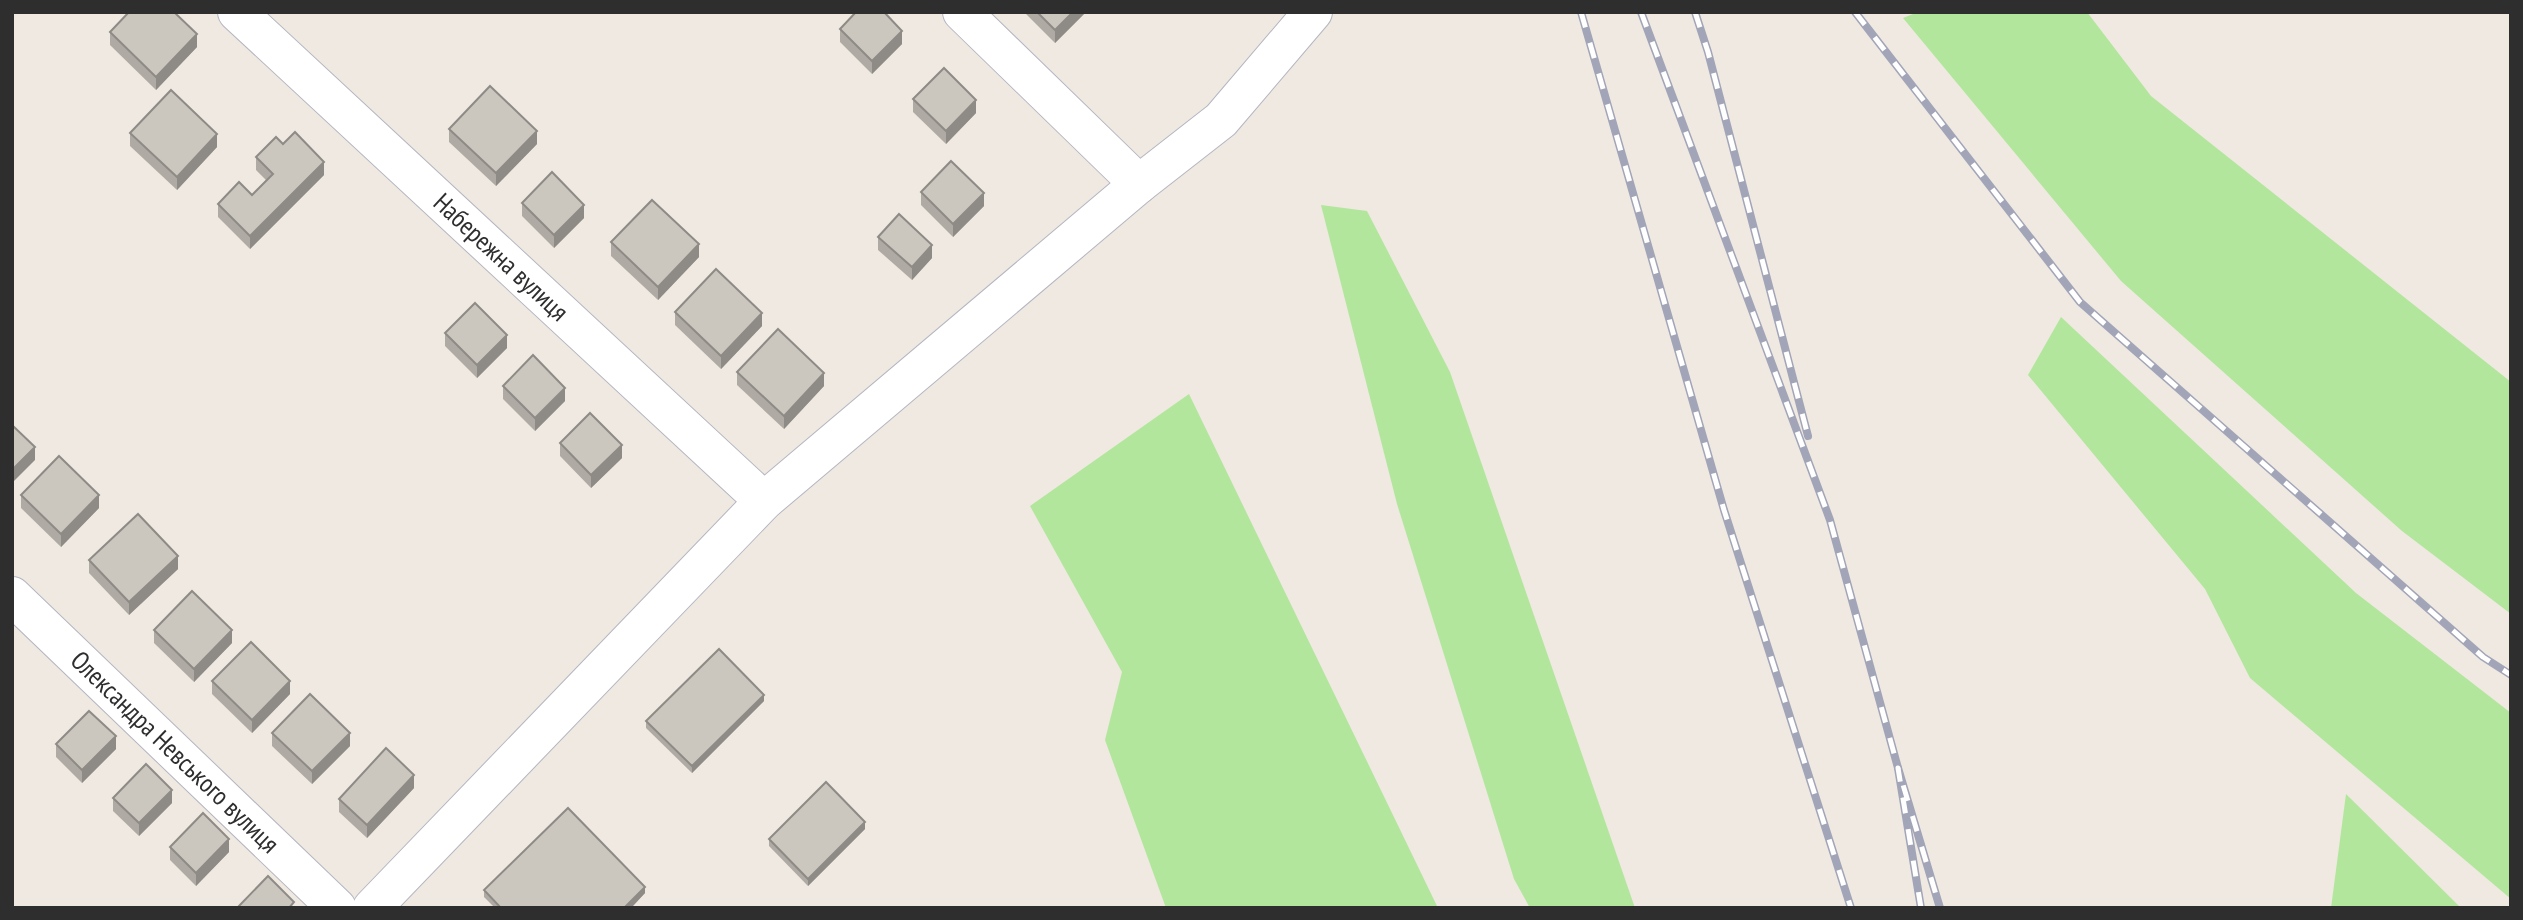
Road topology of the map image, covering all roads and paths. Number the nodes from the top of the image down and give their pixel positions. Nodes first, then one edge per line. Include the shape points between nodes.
1 (237, 12) edge
2 (962, 12) edge
3 (1312, 12) edge
4 (1139, 184) junction
5 (764, 501) junction
6 (12, 596) edge
7 (337, 908) edge
8 (372, 908) edge

1 - 5 street, Набережна вулиця
2 - 4 street
3 - 4 street via 1221,120
4 - 5 street
5 - 8 street
6 - 7 street, Олександра Невського вулиця

